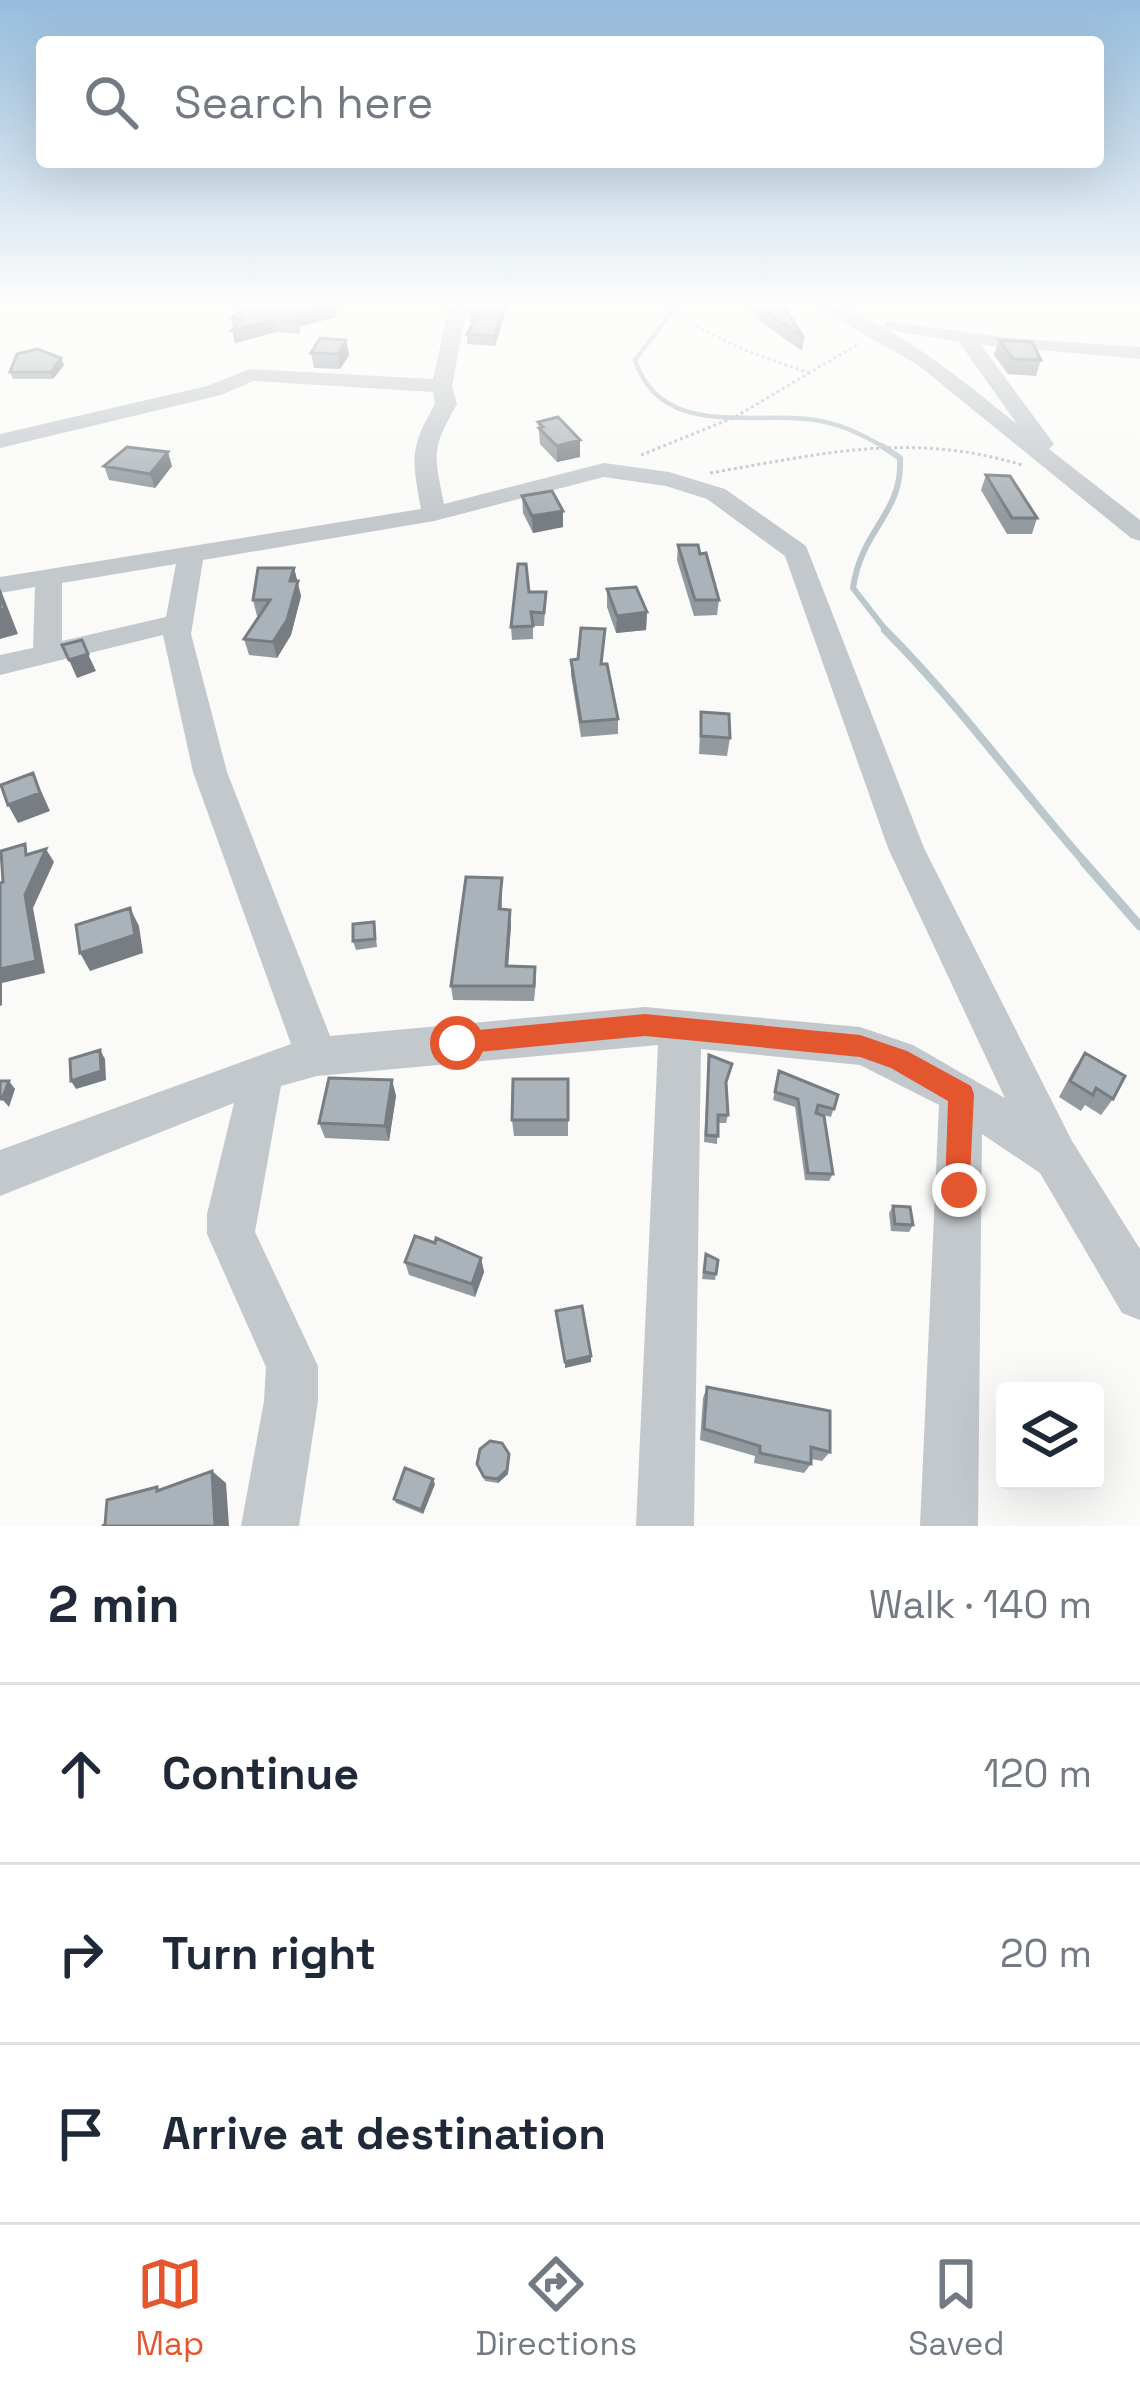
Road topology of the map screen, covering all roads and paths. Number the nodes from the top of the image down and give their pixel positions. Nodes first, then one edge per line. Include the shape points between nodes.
1 (445, 373) edge
2 (810, 373) edge
3 (941, 373) edge
4 (993, 373) edge
5 (442, 386) junction
6 (0, 441) edge
7 (1051, 462) junction
8 (604, 470) junction
9 (669, 479) junction
10 (1084, 488) junction
11 (434, 514) junction
12 (1140, 533) edge
13 (190, 554) junction
14 (49, 577) junction
15 (0, 586) edge
16 (177, 623) junction
17 (47, 654) junction
18 (0, 665) edge
19 (680, 1028) junction
20 (316, 1057) junction
21 (263, 1071) junction
22 (962, 1094) junction
23 (1056, 1157) junction
24 (0, 1173) edge
25 (1140, 1295) edge
26 (270, 1526) edge
27 (664, 1526) edge
28 (949, 1526) edge

1 - 5 street
2 - 8 path via 735,417
3 - 7 street
4 - 7 street
5 - 6 street via 250,376
5 - 11 street via 446,404 423,456
7 - 10 street
8 - 9 street
8 - 11 street
9 - 10 path via 831,448 944,443
9 - 23 street via 716,494 797,552 906,848
10 - 12 street
11 - 13 street
13 - 14 street
13 - 16 street
14 - 15 street
14 - 17 street
16 - 17 street
16 - 20 street via 210,772
17 - 18 street
19 - 20 street
19 - 22 street via 860,1046
19 - 27 street
20 - 21 street
21 - 24 street
21 - 26 street via 231,1234 292,1366
22 - 23 street
22 - 28 street
23 - 25 street

